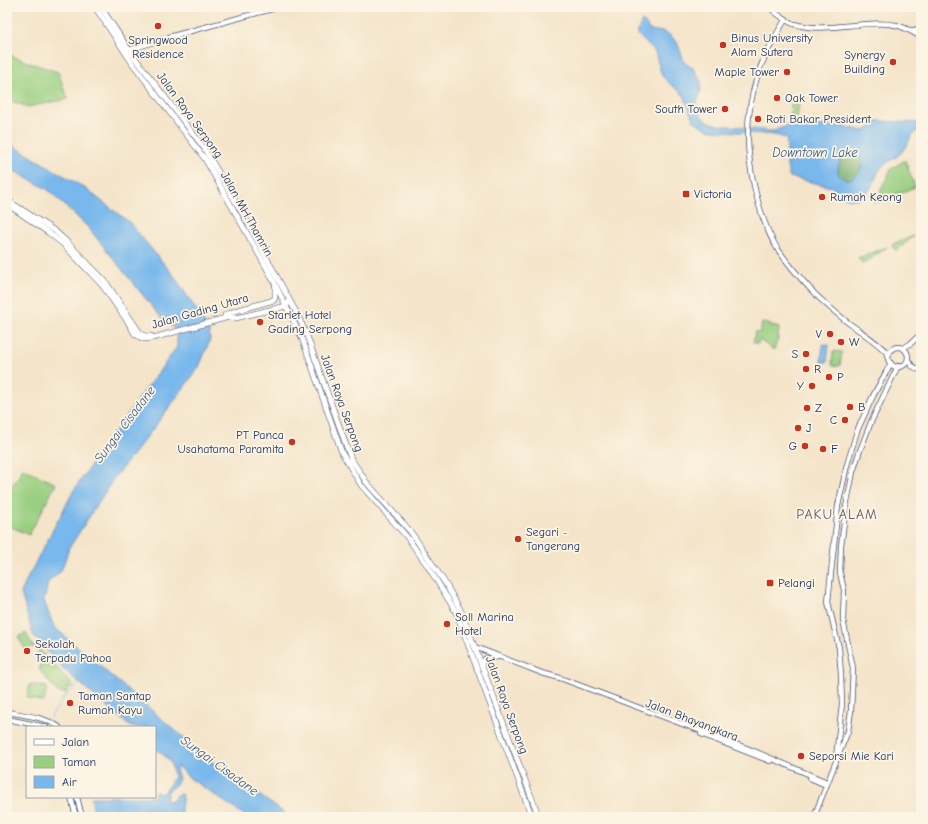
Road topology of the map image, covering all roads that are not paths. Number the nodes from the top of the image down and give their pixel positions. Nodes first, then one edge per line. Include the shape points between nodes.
1 (95, 7) edge
2 (101, 7) edge
3 (279, 7) edge
4 (304, 7) edge
5 (324, 7) edge
6 (769, 7) edge
7 (105, 18) junction
8 (785, 20) junction
9 (921, 27) edge
10 (909, 30) junction
11 (921, 37) edge
12 (129, 50) junction
13 (155, 90) junction
14 (7, 200) edge
15 (7, 204) edge
16 (275, 286) junction
17 (281, 297) joint
18 (289, 298) junction
19 (286, 306) junction
20 (223, 317) junction
21 (136, 331) junction
22 (921, 334) edge
23 (910, 344) junction
24 (882, 347) junction
25 (903, 348) junction
26 (892, 350) junction
27 (907, 353) junction
28 (889, 355) junction
29 (908, 360) junction
30 (891, 363) junction
31 (904, 365) junction
32 (912, 366) junction
33 (897, 368) junction
34 (921, 371) edge
35 (879, 384) junction
36 (847, 465) junction
37 (855, 467) junction
38 (424, 557) junction
39 (840, 573) junction
40 (832, 574) junction
41 (843, 620) junction
42 (833, 621) junction
43 (475, 647) junction
44 (499, 656) junction
45 (481, 664) junction
46 (7, 712) edge
47 (31, 717) junction
48 (7, 718) edge
49 (30, 723) junction
50 (42, 726) edge
51 (57, 726) edge
52 (836, 758) junction
53 (826, 784) junction
54 (71, 798) edge
55 (77, 798) edge
56 (76, 817) edge
57 (82, 817) edge
58 (532, 817) edge
59 (539, 817) edge
60 (814, 817) edge

1 - 7 main road, Jalan MH.Thamrin
2 - 7 main road, Jalan Raya Serpong
3 - 12 main road
4 - 5 main road
6 - 8 main road
7 - 12 main road, Jalan Raya Serpong
7 - 13 main road, Jalan MH.Thamrin via 132,64
8 - 10 main road via 793,24 824,28 876,24 896,25
8 - 24 main road via 769,48 757,77 748,125 750,159 759,206 777,247 792,268 819,298
9 - 10 main road
10 - 11 main road
12 - 13 main road, Jalan Raya Serpong
13 - 16 main road, Jalan MH.Thamrin via 205,159
13 - 18 main road, Jalan Raya Serpong via 211,159
14 - 21 main road, Jalan Gading Utara via 55,231 106,281
15 - 21 main road via 63,244 102,285
16 - 17 main road, Jalan MH.Thamrin
16 - 20 main road, Jalan Gading Utara via 274,300
17 - 19 main road, Jalan Raya Serpong
18 - 19 main road
18 - 38 main road, Jalan Raya Serpong via 307,336 351,459 367,484 410,531
19 - 20 main road, Jalan Gading Utara via 236,318
19 - 38 main road, Jalan Raya Serpong via 302,338 342,453 351,470 360,485
20 - 21 main road, Jalan Gading Utara via 155,336 147,337
22 - 23 main road
23 - 25 main road
23 - 27 main road
24 - 26 main road
24 - 28 main road
25 - 26 main road via 895,347
25 - 27 main road
26 - 28 main road
27 - 29 main road
28 - 30 main road
29 - 31 main road
29 - 32 main road
30 - 33 main road
30 - 35 main road
31 - 32 main road
31 - 33 main road
32 - 34 main road
33 - 35 main road via 892,368
33 - 37 main road via 871,422
35 - 36 main road via 857,431
36 - 37 main road
36 - 40 main road via 838,506
37 - 39 main road via 845,515
38 - 43 main road, Jalan Raya Serpong via 461,611
38 - 58 main road, Jalan Raya Serpong via 456,612
39 - 40 main road
39 - 41 main road via 844,590
40 - 42 main road via 828,602
41 - 42 main road
41 - 52 main road via 851,657 853,683 848,732
42 - 52 main road via 839,648 842,704
43 - 44 main road, Jalan Bhayangkara
43 - 45 main road, Jalan Raya Serpong
44 - 45 main road via 486,659
44 - 53 main road, Jalan Bhayangkara
45 - 59 main road, Jalan Raya Serpong
46 - 47 main road
47 - 49 main road
47 - 51 main road
48 - 49 main road
49 - 50 main road
52 - 53 main road
53 - 60 main road
54 - 56 main road
55 - 57 main road

